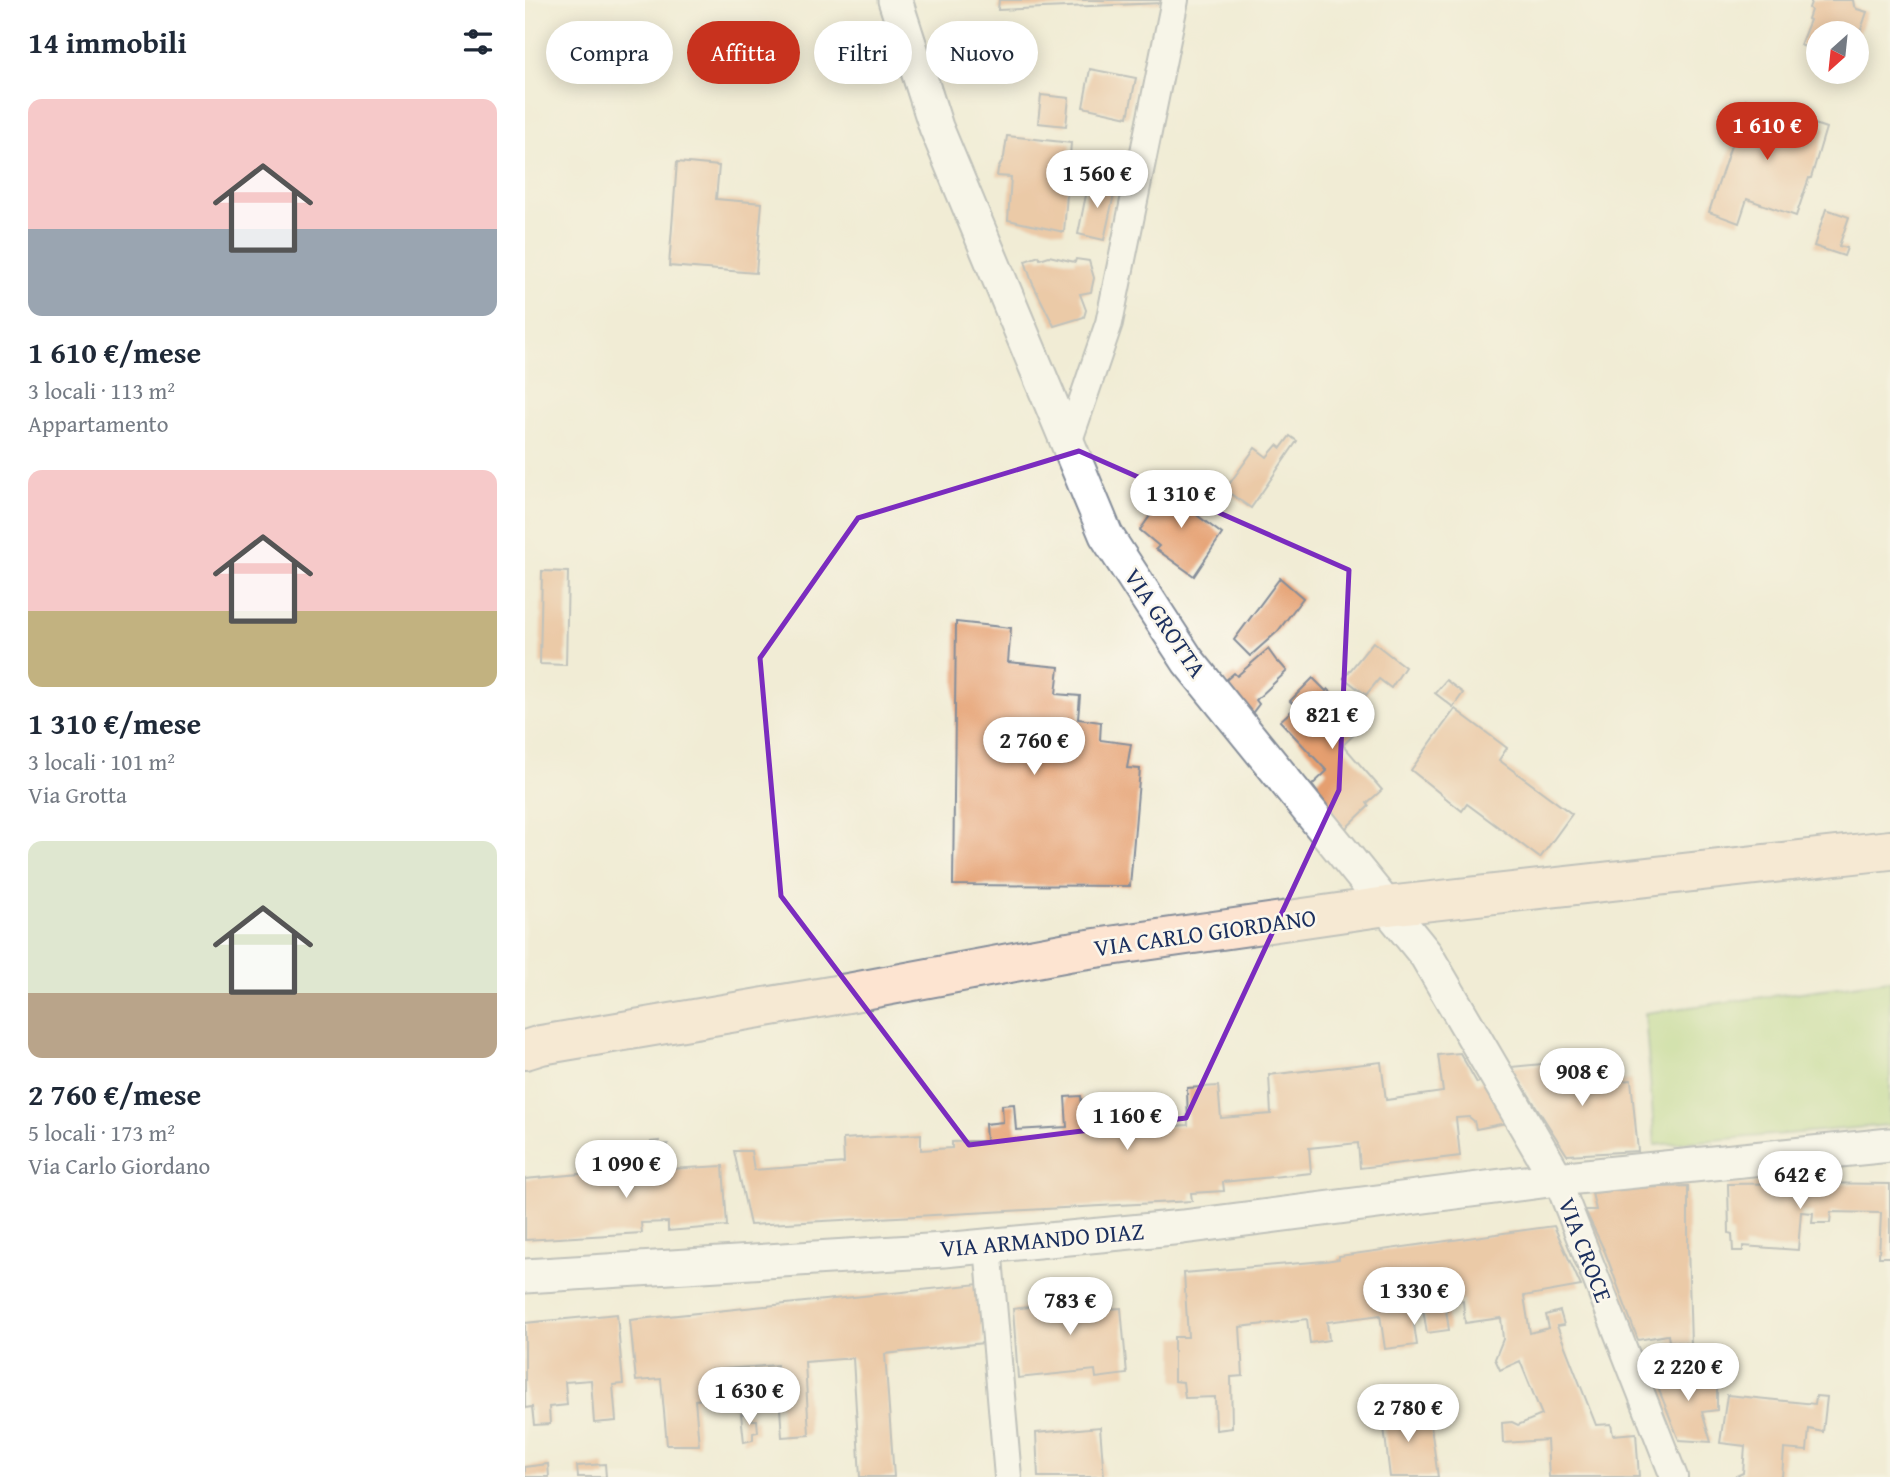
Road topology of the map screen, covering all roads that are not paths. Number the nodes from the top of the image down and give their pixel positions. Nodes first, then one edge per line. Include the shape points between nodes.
1 (895, 0) edge
2 (1175, 0) edge
3 (1067, 443) junction
4 (1890, 850) edge
5 (1387, 906) junction
6 (525, 1050) edge
7 (1890, 1145) edge
8 (1557, 1179) junction
9 (988, 1246) junction
10 (525, 1276) edge
11 (1008, 1477) edge
12 (1674, 1477) edge

1 - 3 street, VIA GROTTA via 936,127
2 - 3 street via 1109,323
3 - 5 street, VIA GROTTA via 1106,535 1188,661
4 - 5 main road, VIA CARLO GIORDANO
5 - 6 main road, VIA CARLO GIORDANO via 1067,952
5 - 8 street, VIA GROTTA via 1426,955
7 - 8 street, VIA ARMANDO DIAZ
8 - 9 street, VIA ARMANDO DIAZ via 1183,1227
8 - 12 street, VIA CROCE
9 - 10 street, VIA ARMANDO DIAZ
9 - 11 street

